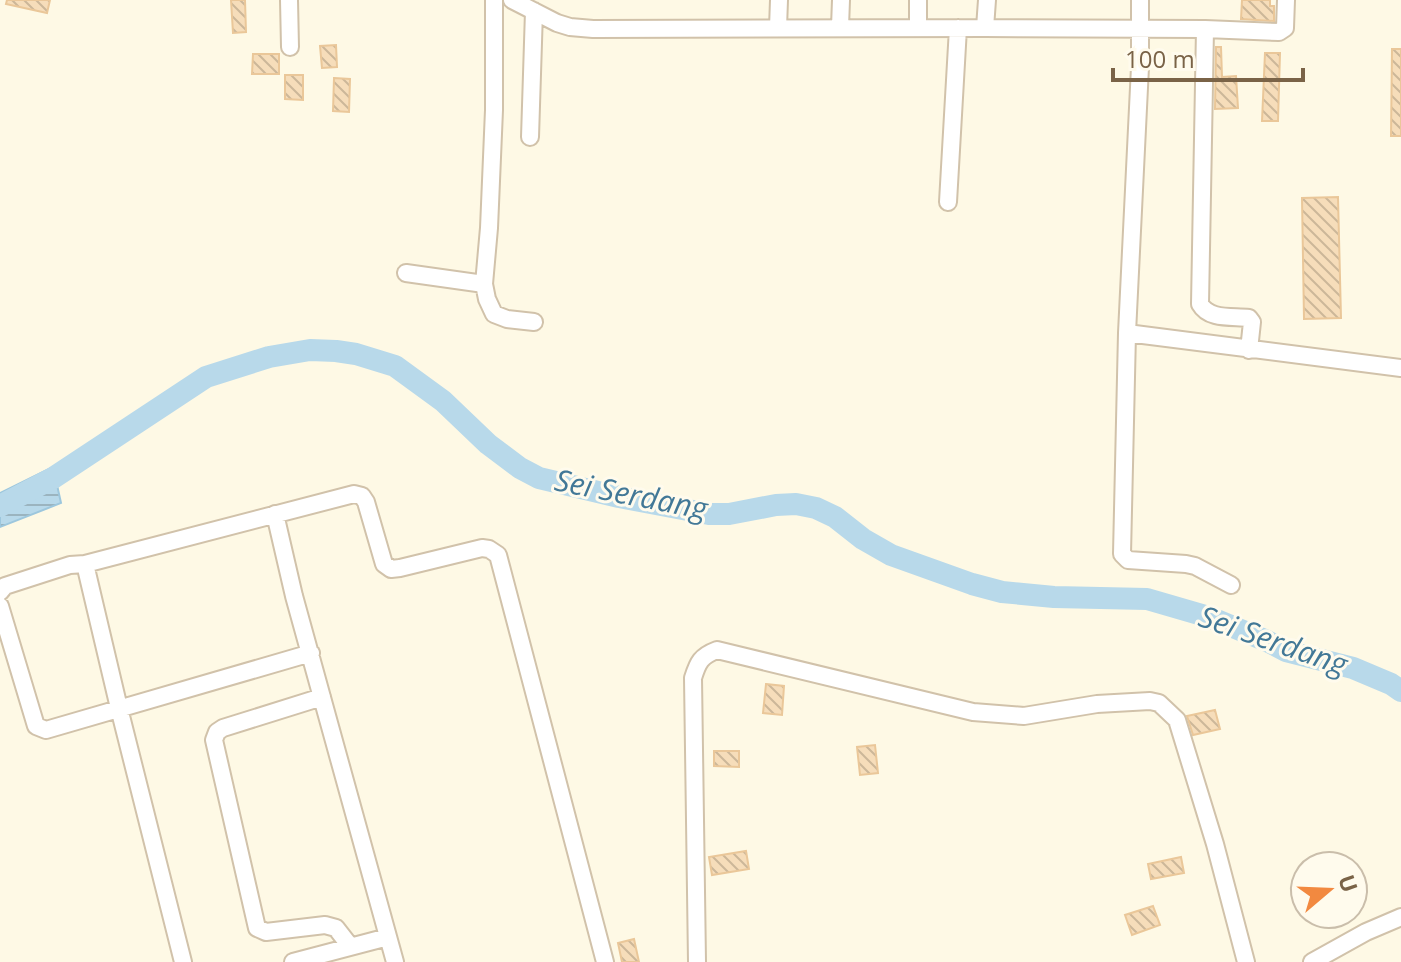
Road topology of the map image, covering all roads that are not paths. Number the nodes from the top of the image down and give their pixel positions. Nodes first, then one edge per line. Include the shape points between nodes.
1 (289, 0) edge
2 (494, 0) edge
3 (512, 0) edge
4 (779, 0) edge
5 (841, 0) edge
6 (918, 0) edge
7 (987, 0) edge
8 (1140, 0) edge
9 (1286, 0) edge
10 (534, 11) junction
11 (840, 27) junction
12 (778, 28) junction
13 (918, 28) junction
14 (958, 28) junction
15 (985, 28) junction
16 (1140, 29) junction
17 (1205, 29) junction
18 (290, 47) dead end
19 (530, 137) dead end
20 (948, 202) dead end
21 (406, 273) dead end
22 (484, 284) junction
23 (534, 322) dead end
24 (1127, 333) junction
25 (1249, 346) junction
26 (1401, 368) edge
27 (275, 514) junction
28 (85, 564) junction
29 (1231, 585) dead end
30 (0, 592) edge
31 (0, 606) edge
32 (311, 653) junction
33 (322, 697) junction
34 (119, 708) junction
35 (1401, 917) edge
36 (388, 937) junction
37 (350, 946) junction
38 (183, 962) edge
39 (293, 962) edge
40 (395, 962) edge
41 (605, 962) edge
42 (697, 962) edge
43 (1246, 962) edge
44 (1312, 962) edge

1 - 18 street
2 - 22 street
3 - 10 street
4 - 12 street
5 - 11 street
6 - 13 street
7 - 15 street
8 - 16 street
9 - 17 street via 1282,31
10 - 12 street via 581,28
10 - 19 street
11 - 12 street
11 - 13 street
13 - 14 street
14 - 15 street
14 - 20 street
15 - 16 street
16 - 17 street
16 - 24 street
17 - 25 street via 1200,304 1210,315 1252,322
21 - 22 street
22 - 23 street via 494,314
24 - 25 street
24 - 29 street via 1122,554 1133,561 1195,566
25 - 26 street
27 - 28 street
27 - 32 street
27 - 41 street via 359,494 384,564 391,569 482,548 498,555
28 - 30 street via 5,586
28 - 34 street
31 - 34 street via 38,728
32 - 33 street
32 - 34 street
33 - 36 street
33 - 37 street via 223,728 214,740 257,928 266,932 325,925 336,928
34 - 38 street
35 - 44 street
36 - 37 street
36 - 40 street
37 - 39 street
42 - 43 street via 693,678 697,662 717,650 973,712 1024,716 1097,704 1159,703 1177,720

